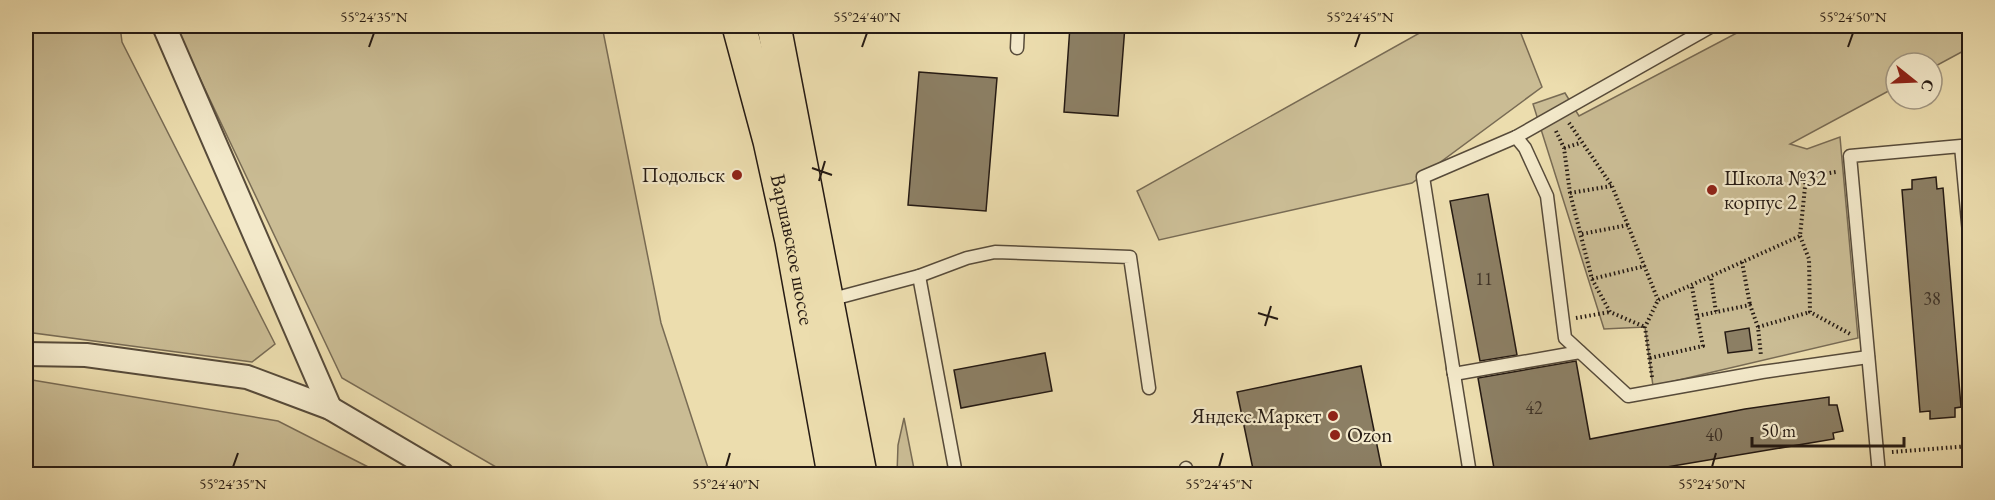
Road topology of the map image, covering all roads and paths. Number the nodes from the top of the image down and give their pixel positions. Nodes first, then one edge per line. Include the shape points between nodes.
1 (164, 26) edge
2 (739, 26) edge
3 (774, 26) edge
4 (1018, 26) edge
5 (1712, 26) edge
6 (1017, 48) dead end
7 (1562, 121) dead end
8 (1516, 137) junction
9 (1580, 143) junction
10 (1525, 148) junction
11 (1564, 148) junction
12 (1851, 170) junction
13 (1612, 186) junction
14 (1570, 193) junction
15 (1628, 225) junction
16 (1582, 234) junction
17 (1800, 236) junction
18 (1970, 244) edge
19 (1743, 262) junction
20 (1645, 266) junction
21 (919, 276) junction
22 (1592, 279) junction
23 (1711, 279) junction
24 (1692, 286) junction
25 (828, 300) junction
26 (1658, 300) junction
27 (1750, 305) junction
28 (1610, 312) junction
29 (1716, 312) junction
30 (1810, 312) junction
31 (1697, 316) junction
32 (1563, 321) junction
33 (1645, 327) junction
34 (1758, 327) junction
35 (1867, 344) junction
36 (1580, 352) junction
37 (26, 354) edge
38 (1868, 357) junction
39 (1650, 358) junction
40 (1454, 371) junction
41 (1762, 372) junction
42 (1149, 388) dead end
43 (1653, 392) junction
44 (330, 408) junction
45 (1970, 446) edge
46 (1877, 453) junction
47 (442, 474) edge
48 (834, 474) edge
49 (860, 474) edge
50 (956, 474) edge
51 (1470, 474) edge
52 (1879, 474) edge

1 - 44 street
2 - 48 main road, Варшавское шоссе via 792,241
3 - 25 main road, Варшавское шоссе
4 - 6 lane
5 - 8 lane
7 - 9 path via 1572,126
8 - 10 lane
8 - 40 lane via 1423,177
9 - 11 path
9 - 13 path
10 - 11 path via 1556,128
10 - 32 lane via 1547,196
11 - 14 path
12 - 17 path via 1806,177
12 - 18 lane via 1850,156 1961,146
12 - 35 lane
13 - 14 path
13 - 15 path
14 - 16 path
15 - 16 path
15 - 20 path
16 - 22 path
17 - 19 path
17 - 30 path via 1809,259
19 - 23 path
19 - 27 path
20 - 22 path
20 - 26 path
21 - 25 lane
21 - 42 lane via 995,252 1130,257
21 - 50 lane
22 - 28 path
23 - 24 path
23 - 29 path
24 - 26 path
24 - 31 path
25 - 49 main road, Варшавское шоссе
26 - 33 path
27 - 29 path
27 - 34 path
28 - 32 path
28 - 33 path
29 - 31 path
30 - 34 path
30 - 35 path
31 - 39 path via 1703,346
32 - 36 lane via 1565,338
33 - 39 path
34 - 41 path
35 - 38 lane
36 - 40 lane
36 - 43 lane via 1628,396
37 - 44 street via 86,355 248,377
38 - 41 lane
38 - 46 lane
39 - 43 path
40 - 51 lane
41 - 43 lane
44 - 47 street
45 - 46 path
46 - 52 lane

